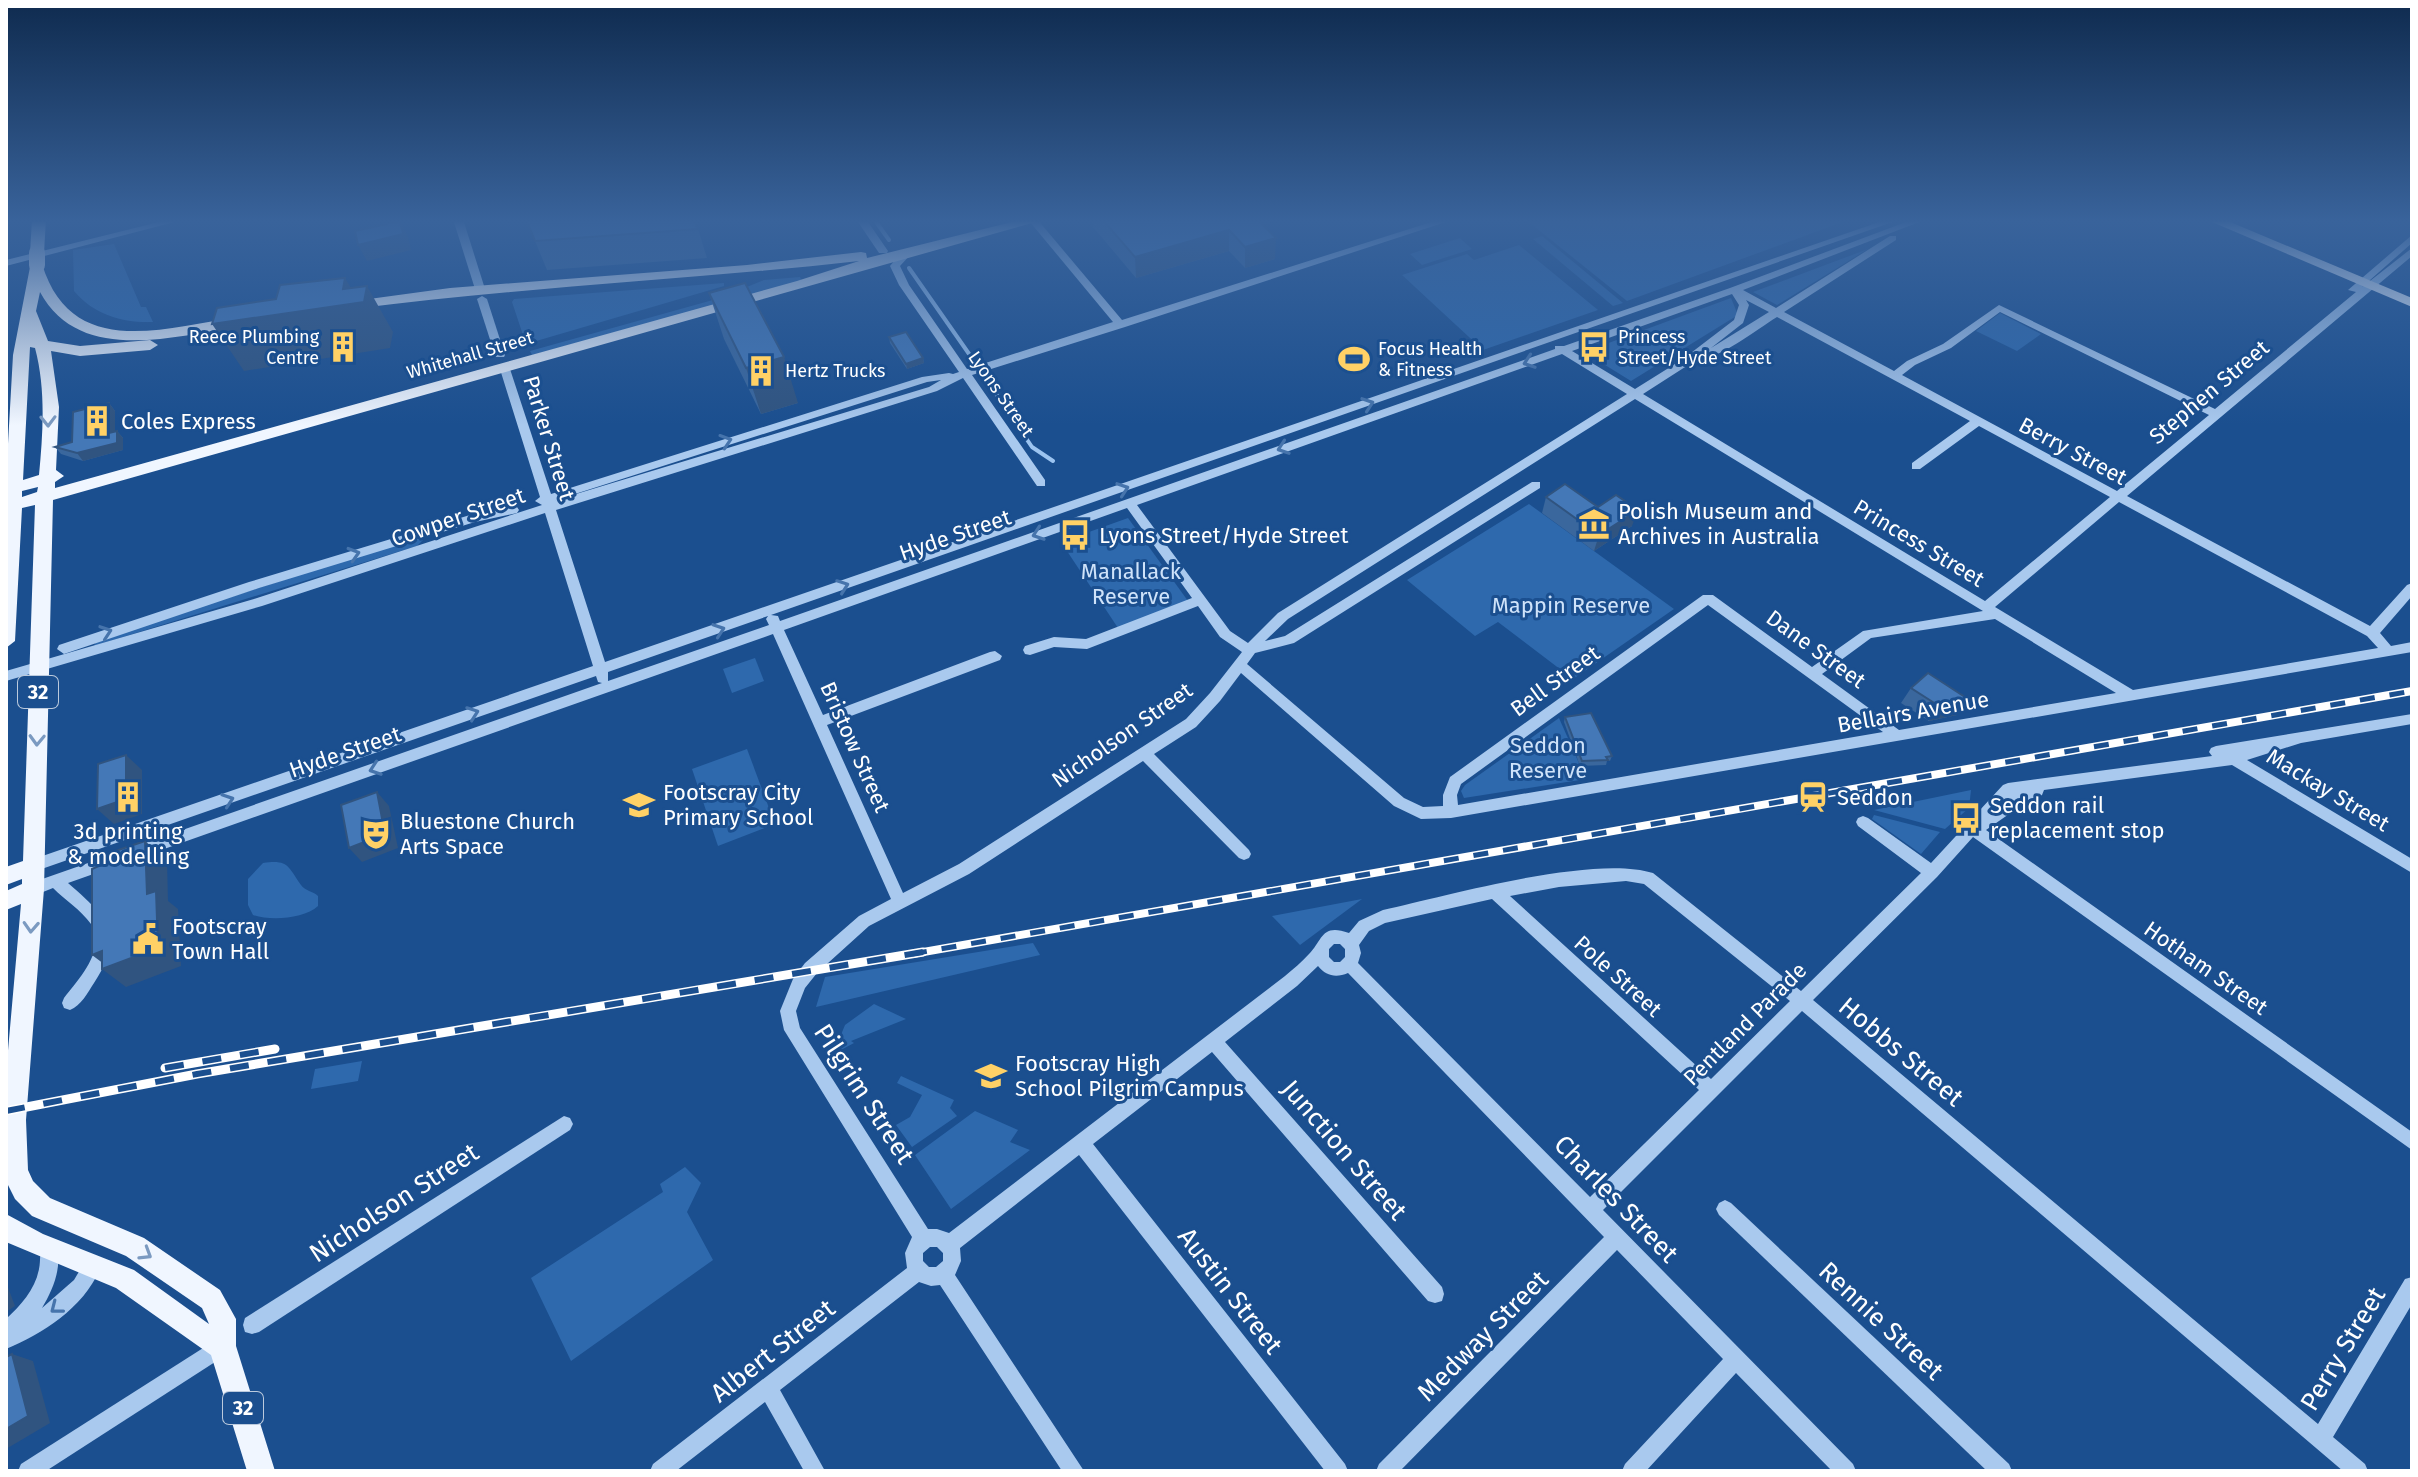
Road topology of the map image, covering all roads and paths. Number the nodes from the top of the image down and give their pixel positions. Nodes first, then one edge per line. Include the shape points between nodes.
1 (34, 288) edge
2 (48, 288) edge
3 (479, 288) edge
4 (546, 288) edge
5 (575, 288) edge
6 (730, 288) edge
7 (787, 288) edge
8 (906, 288) edge
9 (1091, 288) edge
10 (1239, 288) edge
11 (1702, 288) edge
12 (1731, 288) edge
13 (1739, 288) edge
14 (1809, 288) edge
15 (2361, 288) edge
16 (2377, 288) edge
17 (1734, 290) junction
18 (481, 294) junction
19 (2412, 303) edge
20 (1771, 311) junction
21 (30, 313) junction
22 (1121, 325) junction
23 (1720, 336) junction
24 (22, 341) junction
25 (1548, 342) junction
26 (44, 347) junction
27 (1563, 350) junction
28 (502, 361) junction
29 (1687, 361) junction
30 (965, 373) junction
31 (1893, 377) junction
32 (1635, 394) junction
33 (2214, 413) junction
34 (1977, 422) junction
35 (1916, 466) dead end
36 (1041, 483) dead end
37 (1536, 485) dead end
38 (46, 486) junction
39 (10, 497) edge
40 (2116, 497) junction
41 (1129, 502) junction
42 (547, 504) junction
43 (1058, 511) junction
44 (1067, 524) junction
45 (2412, 588) edge
46 (1708, 598) joint
47 (1201, 600) junction
48 (1991, 610) junction
49 (773, 619) junction
50 (2372, 633) junction
51 (6, 641) edge
52 (2412, 647) edge
53 (1030, 650) dead end
54 (1249, 650) junction
55 (2388, 651) junction
56 (995, 656) dead end
57 (39, 661) junction
58 (1239, 664) junction
59 (6, 666) edge
60 (601, 670) junction
61 (1813, 673) junction
62 (6, 676) edge
63 (606, 686) junction
64 (2132, 696) junction
65 (2412, 719) edge
66 (819, 722) junction
67 (1898, 736) junction
68 (1144, 753) junction
69 (2227, 756) junction
70 (1451, 812) junction
71 (1863, 822) dead end
72 (1974, 830) junction
73 (1244, 854) dead end
74 (33, 866) junction
75 (2412, 867) edge
76 (1932, 872) junction
77 (6, 876) edge
78 (56, 881) junction
79 (33, 889) junction
80 (1497, 894) junction
81 (899, 900) junction
82 (6, 901) edge
83 (1350, 944) junction
84 (1323, 959) junction
85 (1349, 964) junction
86 (807, 972) joint
87 (1800, 1000) junction
88 (70, 1003) dead end
89 (1213, 1041) junction
90 (1710, 1089) junction
91 (564, 1124) dead end
92 (2412, 1142) edge
93 (1081, 1143) junction
94 (1725, 1209) dead end
95 (1590, 1210) junction
96 (75, 1221) junction
97 (6, 1227) edge
98 (1617, 1237) junction
99 (924, 1240) junction
100 (950, 1244) junction
101 (49, 1249) junction
102 (93, 1264) junction
103 (918, 1271) junction
104 (943, 1273) junction
105 (2412, 1286) edge
106 (1435, 1294) dead end
107 (252, 1325) dead end
108 (6, 1332) edge
109 (6, 1340) edge
110 (222, 1346) junction
111 (1736, 1359) junction
112 (769, 1389) junction
113 (2320, 1439) junction
114 (28, 1471) edge
115 (261, 1471) edge
116 (660, 1471) edge
117 (815, 1471) edge
118 (1074, 1471) edge
119 (1338, 1471) edge
120 (1386, 1471) edge
121 (1632, 1471) edge
122 (1846, 1471) edge
123 (2002, 1471) edge
124 (2358, 1471) edge

1 - 21 main road
2 - 26 main road via 65,318 90,329 124,334 252,325 109,350
3 - 18 street, Parker Street
4 - 18 main road
5 - 18 main road
6 - 28 main road, Whitehall Street
7 - 28 main road, Whitehall Street
8 - 30 street, Lyons Street
9 - 22 street
10 - 22 street, Cowper Street
11 - 25 street, Hyde Street
12 - 17 street, Berry Street
13 - 17 street, Hyde Street
14 - 20 street, Nicholson Street
15 - 33 street, Stephen Street
16 - 19 main road
17 - 20 street, Berry Street
17 - 23 street, Nicholson Street via 1744,312
17 - 27 street, Hyde Street
18 - 18 main road via 346,309 442,302
18 - 28 street, Parker Street
20 - 23 street
20 - 29 street, Nicholson Street via 1720,348
20 - 31 street, Berry Street
21 - 24 main road
21 - 26 main road, 32
22 - 30 street, Cowper Street
23 - 29 street, Nicholson Street
24 - 26 main road
24 - 39 main road
25 - 27 street, Princess Street
43 -> 25 street, Hyde Street
26 -> 38 main road, 32
27 - 32 street, Princess Street
27 -> 41 street, Hyde Street
28 - 38 main road, Whitehall Street
28 - 42 street, Parker Street
29 - 32 street, Nicholson Street
30 - 36 street, Lyons Street
30 - 42 street, Cowper Street via 933,389
31 - 33 street via 1999,308
31 - 34 street, Berry Street
32 - 48 street, Princess Street
32 - 54 street, Nicholson Street via 1294,609
33 - 40 street, Stephen Street
34 - 35 street
34 - 40 street, Berry Street
37 - 54 street via 1289,640
38 - 39 main road, Whitehall Street
38 - 57 main road, 32
39 - 51 main road
40 - 48 street, Stephen Street
40 - 50 street, Berry Street
41 - 44 street, Hyde Street
41 - 47 street
42 - 57 street, Cowper Street via 257,603
42 - 60 street, Parker Street
43 - 44 street
49 -> 43 street, Hyde Street
44 -> 49 street, Hyde Street
45 - 50 street
46 - 61 street, Dane Street
46 - 70 street, Bell Street via 1455,781
47 - 53 street via 1087,644 1054,642
47 - 54 street via 1230,639
48 - 61 street via 1868,634
48 - 64 street, Princess Street
60 -> 49 street, Hyde Street
49 - 63 street, Hyde Street
49 - 66 street, Bristow Street
50 - 55 street, Berry Street
52 - 55 street, Bellairs Avenue
54 - 58 street, Nicholson Street
55 - 64 street, Bellairs Avenue
56 - 66 street
57 - 59 street, Cowper Street
57 - 62 street, Cowper Street
57 -> 74 main road, 32
58 - 68 street, Nicholson Street via 1206,709
58 - 70 street, Bellairs Avenue via 1399,802 1421,813
60 - 63 street, Parker Street
74 -> 60 street, Hyde Street
61 - 67 street, Dane Street
63 -> 78 street, Hyde Street
64 - 67 street, Bellairs Avenue
65 - 69 street, Pentland Parade
66 - 81 street, Bristow Street
67 - 70 street, Bellairs Avenue
68 - 73 street
68 - 81 street, Nicholson Street via 964,869
69 - 72 street, Pentland Parade via 2070,781 2018,797
69 - 75 street, Mackay Street
71 - 76 street
72 - 76 street, Pentland Parade
72 - 92 street, Hotham Street
74 - 77 main road, Hyde Street
74 - 79 main road, 32
76 - 87 street, Pentland Parade
78 - 79 street, Hyde Street
78 - 88 street via 98,920 102,936 101,956
79 - 82 main road, Hyde Street
79 -> 96 main road, 32 via 13,1156 18,1178 33,1200
80 - 83 street, Hobbs Street via 1383,917 1364,926
80 - 87 street, Hobbs Street via 1607,874 1648,878
80 - 90 street, Pole Street
81 - 86 street, Nicholson Street via 864,921
83 - 84 street via 1327,939
83 - 85 street via 1354,954
84 - 85 street via 1338,968
84 - 89 street
85 - 95 street, Charles Street
86 - 99 street, Pilgrim Street via 789,1006 792,1030
87 - 90 street, Pentland Parade
87 - 113 street, Hobbs Street
89 - 93 street
89 - 106 street, Junction Street
90 - 95 street, Pentland Parade
91 - 107 street, Nicholson Street
93 - 100 street
93 - 119 street, Austin Street
94 - 123 street, Rennie Street
95 - 98 street, Charles Street
96 - 102 main road via 90,1244
96 -> 110 main road, 32 via 135,1247 205,1293 222,1314
97 - 101 main road
98 - 111 street, Charles Street
98 - 120 street, Medway Street
99 - 100 street via 936,1237
99 - 103 street via 914,1255
100 - 104 street via 951,1262
101 - 102 main road
101 - 108 street via 45,1284 32,1307
102 -> 109 street via 66,1300
102 - 110 main road via 139,1287
103 - 104 street via 929,1277
103 - 112 street, Albert Street
104 - 118 street
105 - 113 street, Perry Street
110 - 114 street
110 - 115 main road, 32
111 - 121 street
111 - 122 street, Charles Street
112 - 116 street, Albert Street
112 - 117 street
113 - 124 street, Hobbs Street

